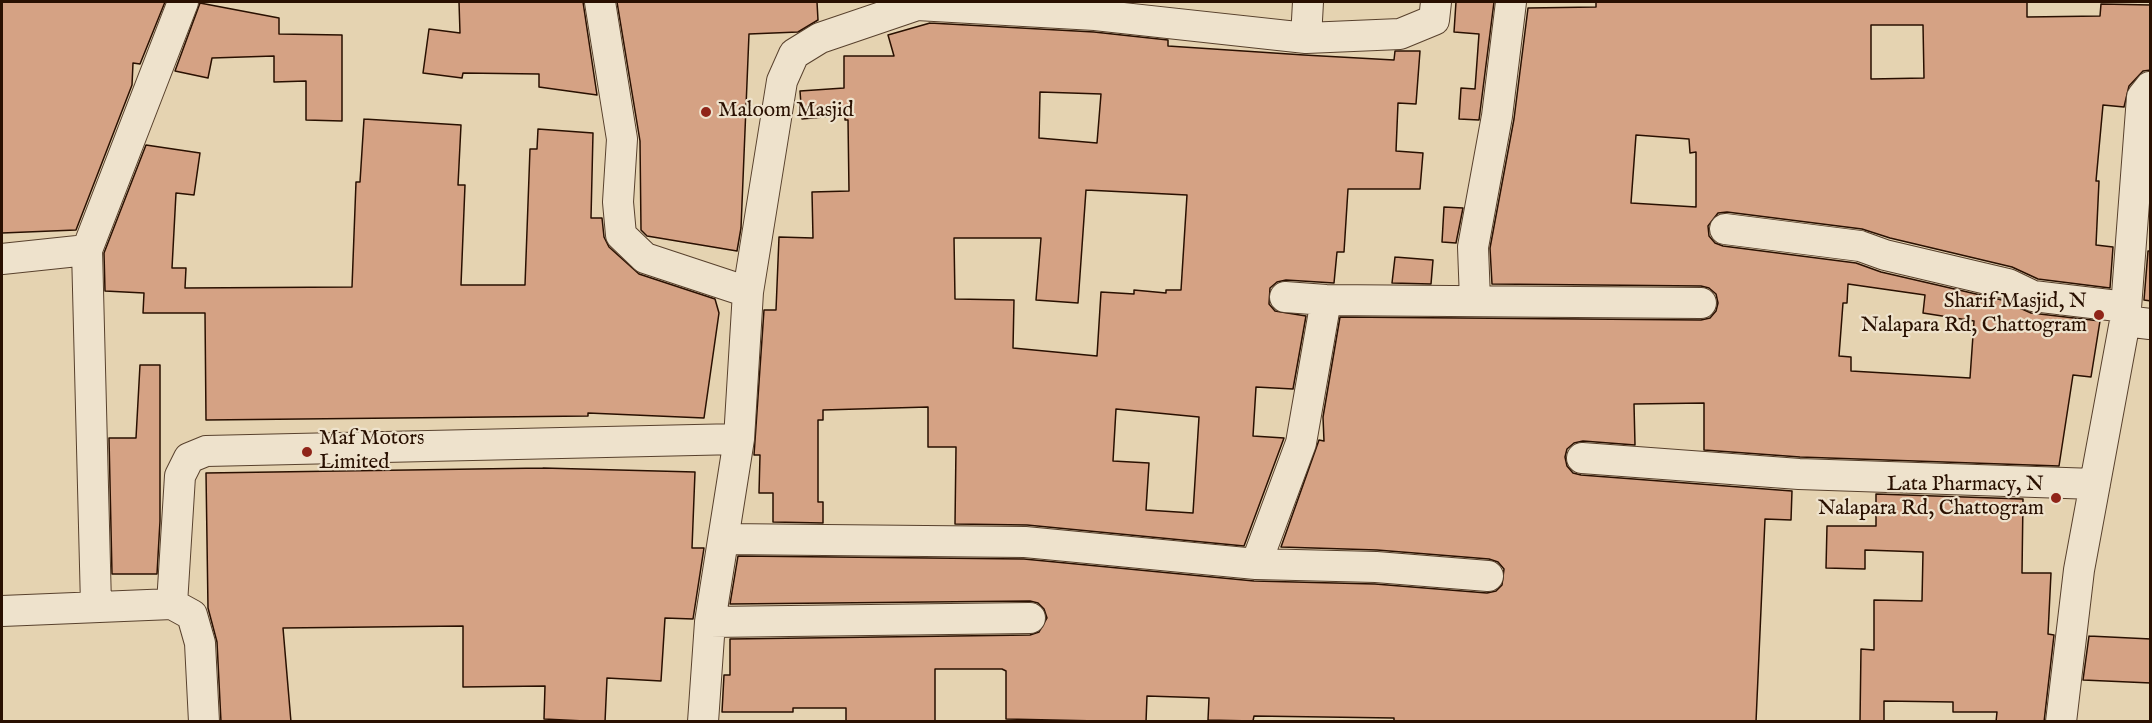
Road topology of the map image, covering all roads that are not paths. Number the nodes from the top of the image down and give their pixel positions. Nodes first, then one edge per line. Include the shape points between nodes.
1 (183, 2) edge
2 (600, 2) edge
3 (1308, 2) edge
4 (1436, 2) edge
5 (1510, 2) edge
6 (917, 3) edge
7 (1306, 38) junction
8 (2151, 87) edge
9 (1725, 229) dead end
10 (87, 250) junction
11 (2, 259) edge
12 (748, 292) junction
13 (1285, 297) dead end
14 (1326, 300) junction
15 (1475, 300) junction
16 (1701, 303) dead end
17 (2134, 318) edge
18 (739, 439) junction
19 (1582, 458) dead end
20 (2095, 484) junction
21 (724, 539) junction
22 (1256, 564) junction
23 (1488, 576) dead end
24 (172, 604) junction
25 (96, 606) junction
26 (2, 611) edge
27 (1030, 618) dead end
28 (710, 622) junction
29 (204, 722) edge
30 (703, 722) edge
31 (2061, 722) edge

1 - 10 street
2 - 12 street via 622,139 618,202 621,235 645,258
3 - 7 street
4 - 7 street via 1434,20 1400,34
5 - 15 street via 1497,116 1473,247
6 - 7 street via 1095,15
6 - 12 street via 820,38 794,54 782,81
8 - 17 street via 2142,97
9 - 17 street via 1860,246 2008,284 2033,296
10 - 11 street
10 - 25 street
12 - 18 street
13 - 14 street
14 - 15 street
14 - 22 street via 1301,443
15 - 16 street
17 - 20 street
18 - 21 street
18 - 24 street via 206,451 189,458 180,476
19 - 20 street via 1799,474
20 - 31 street via 2079,570
21 - 22 street via 1025,543
21 - 28 street
22 - 23 street via 1376,567
24 - 25 street
24 - 29 street via 192,615 200,643
25 - 26 street
27 - 28 street
28 - 30 street

